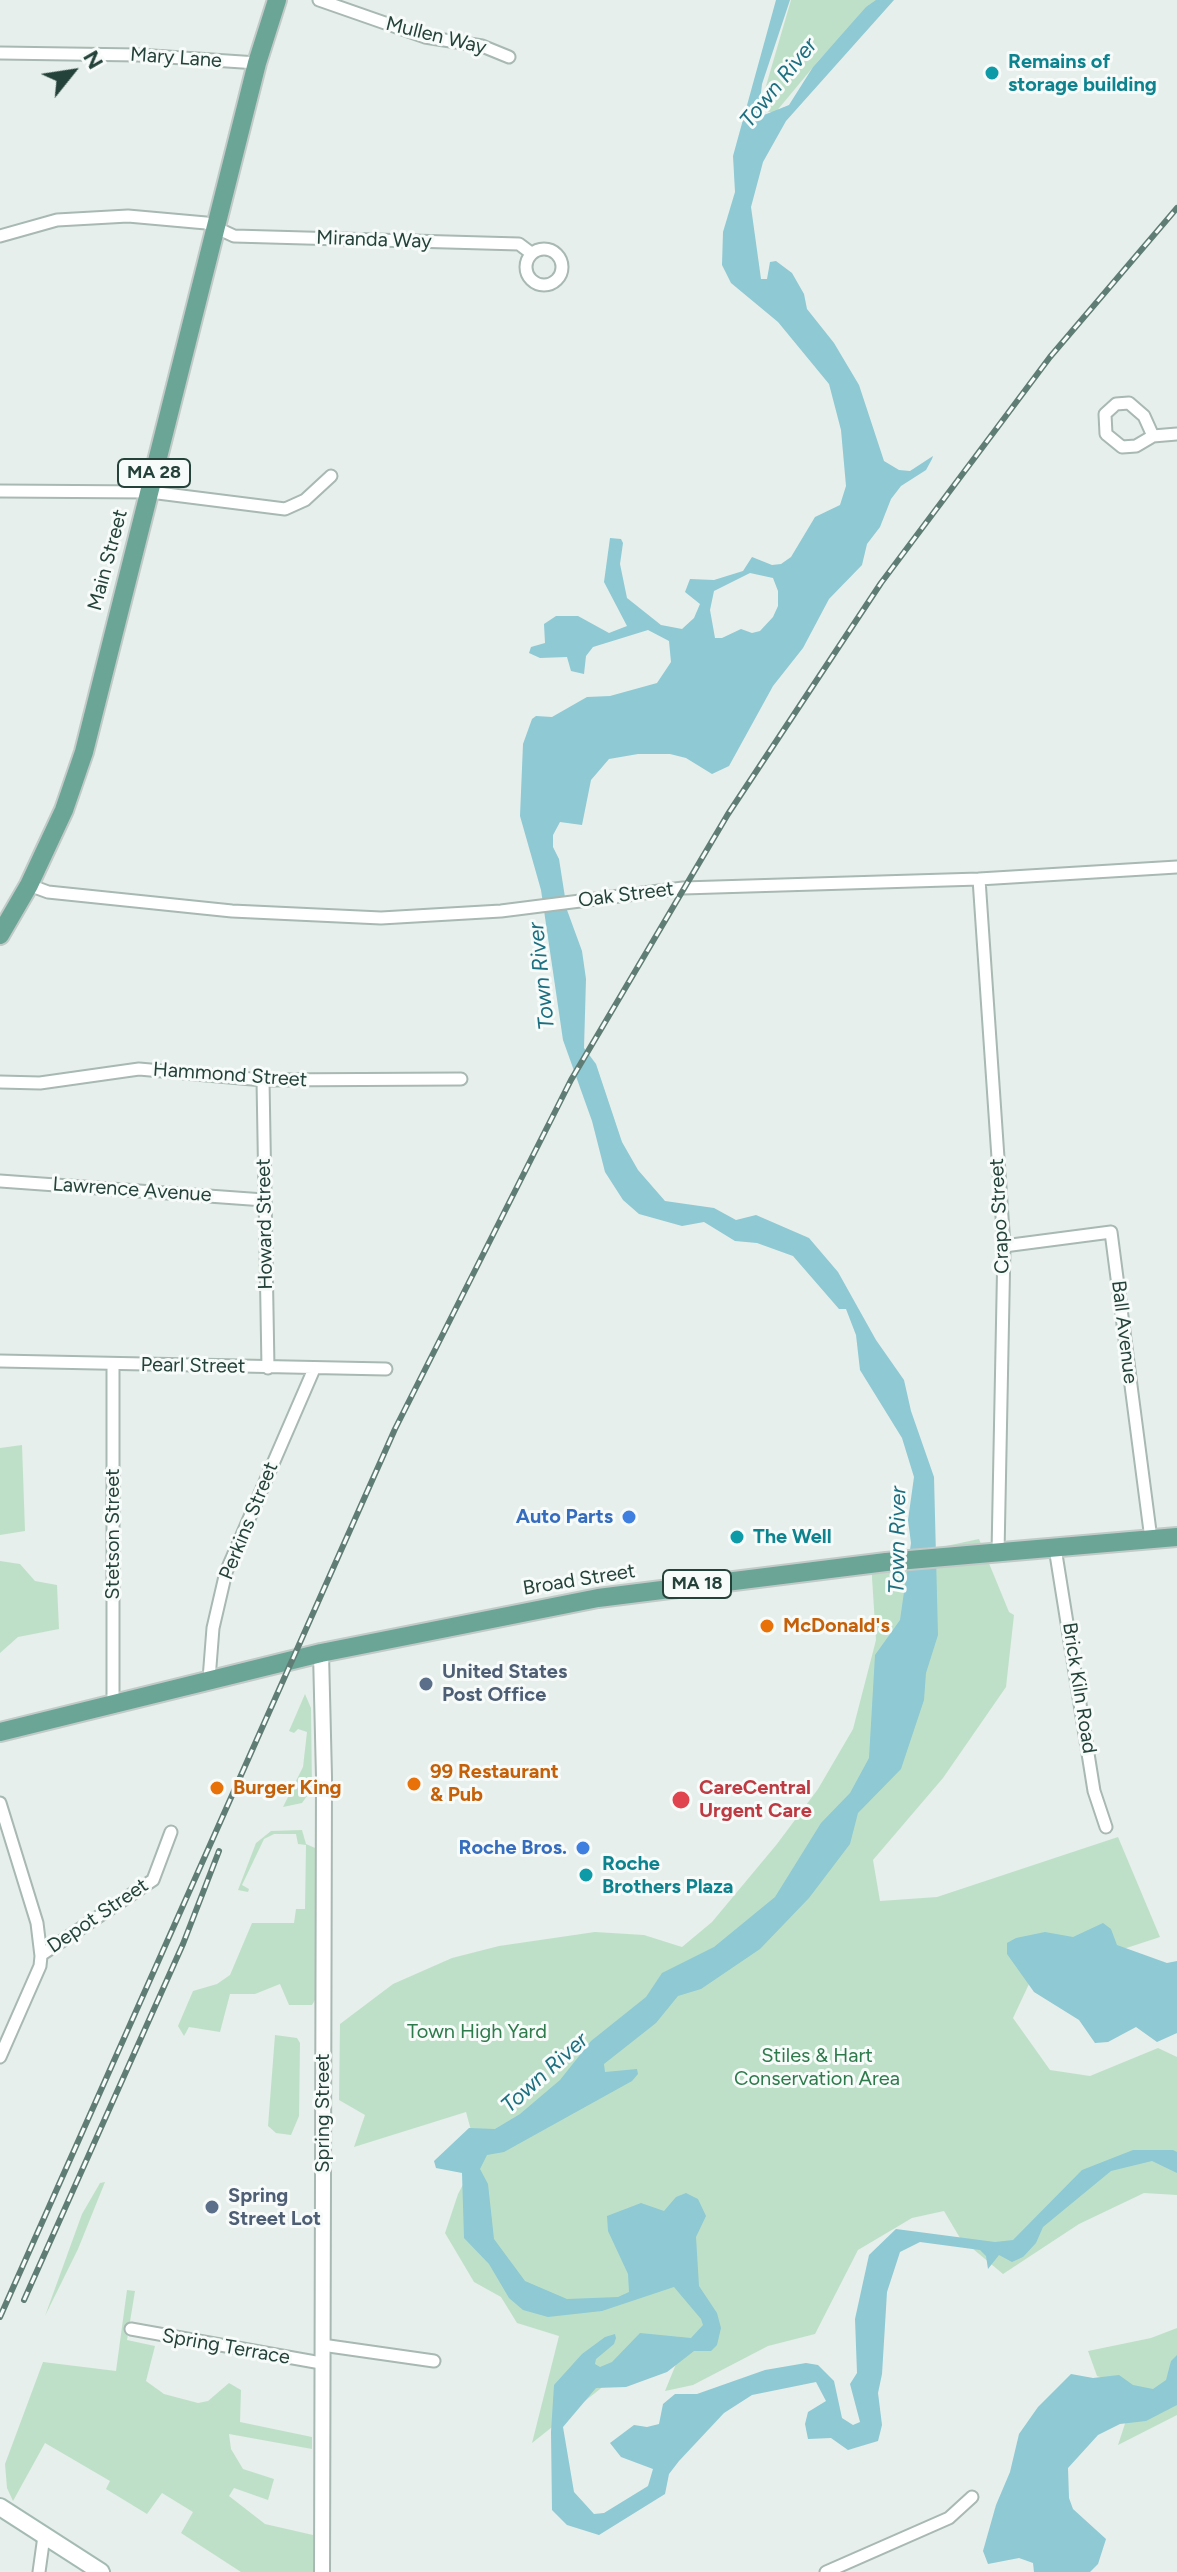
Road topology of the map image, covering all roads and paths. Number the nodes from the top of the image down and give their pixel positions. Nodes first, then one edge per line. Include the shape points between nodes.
1 (277, 0) edge
2 (319, 0) edge
3 (0, 53) edge
4 (509, 57) dead end
5 (257, 63) junction
6 (215, 226) junction
7 (0, 236) edge
8 (531, 253) dead end
9 (1177, 434) edge
10 (1153, 436) junction
11 (331, 476) dead end
12 (0, 491) edge
13 (150, 492) junction
14 (1177, 867) edge
15 (979, 879) junction
16 (29, 885) junction
17 (0, 935) edge
18 (461, 1079) dead end
19 (263, 1080) junction
20 (0, 1082) edge
21 (0, 1181) edge
22 (264, 1200) junction
23 (1004, 1246) junction
24 (0, 1361) edge
25 (113, 1365) junction
26 (268, 1368) junction
27 (314, 1369) junction
28 (386, 1369) dead end
29 (1177, 1537) edge
30 (1151, 1539) junction
31 (1055, 1548) junction
32 (998, 1553) junction
33 (321, 1653) junction
34 (209, 1679) junction
35 (113, 1703) junction
36 (0, 1732) edge
37 (0, 1803) edge
38 (1106, 1827) dead end
39 (171, 1832) dead end
40 (41, 1955) junction
41 (0, 2057) edge
42 (131, 2329) dead end
43 (322, 2345) junction
44 (434, 2361) dead end
45 (321, 2363) junction
46 (972, 2497) dead end
47 (0, 2507) edge
48 (44, 2536) junction
49 (39, 2572) edge
50 (101, 2572) edge
51 (322, 2572) edge
52 (826, 2572) edge

1 - 5 main road, Main Street / MA 28
2 - 4 street, Mullen Way via 425,37 482,46
3 - 5 street, Mary Lane
5 - 6 main road, Main Street / MA 28
6 - 7 street, Miranda Way via 94,216
6 - 8 street, Miranda Way via 234,236 519,244
6 - 13 main road, Main Street / MA 28
9 - 10 street
10 - 10 street via 1144,416 1129,403 1116,404 1105,414 1104,429 1116,444 1131,447
11 - 13 street via 305,500 285,509
12 - 13 street
13 - 16 main road, Main Street / MA 28 via 84,752
14 - 15 street, Oak Street
15 - 16 street, Oak Street via 683,888 381,918 232,911 48,892
15 - 23 street, Crapo Street
16 - 17 main road, Main Street / MA 28
18 - 19 street, Hammond Street
19 - 20 street, Hammond Street via 139,1069 40,1083
19 - 22 street, Howard Street
21 - 22 street, Lawrence Avenue
22 - 26 street, Howard Street
23 - 30 street, Ball Avenue via 1111,1232
23 - 32 street, Crapo Street
24 - 25 street, Pearl Street
25 - 26 street, Pearl Street
25 - 35 street, Stetson Street
26 - 27 street, Pearl Street
27 - 28 street, Pearl Street
27 - 34 street, Perkins Street via 226,1572 213,1628
29 - 30 main road, Broad Street / MA 18
30 - 31 main road, Broad Street / MA 18
31 - 32 main road, Broad Street / MA 18
31 - 38 street, Brick Kiln Road via 1094,1791
32 - 33 main road, Broad Street / MA 18 via 598,1598
33 - 34 main road, Broad Street / MA 18
33 - 43 street, Spring Street
34 - 35 main road, Broad Street / MA 18
35 - 36 main road, Broad Street / MA 18
37 - 40 street via 37,1923
39 - 40 street, Depot Street via 153,1880
40 - 41 street
42 - 45 street, Spring Terrace
43 - 44 street
43 - 45 street, Spring Street
45 - 51 street, Spring Street
46 - 52 street via 949,2518
47 - 48 main road
48 - 49 street
48 - 50 main road

